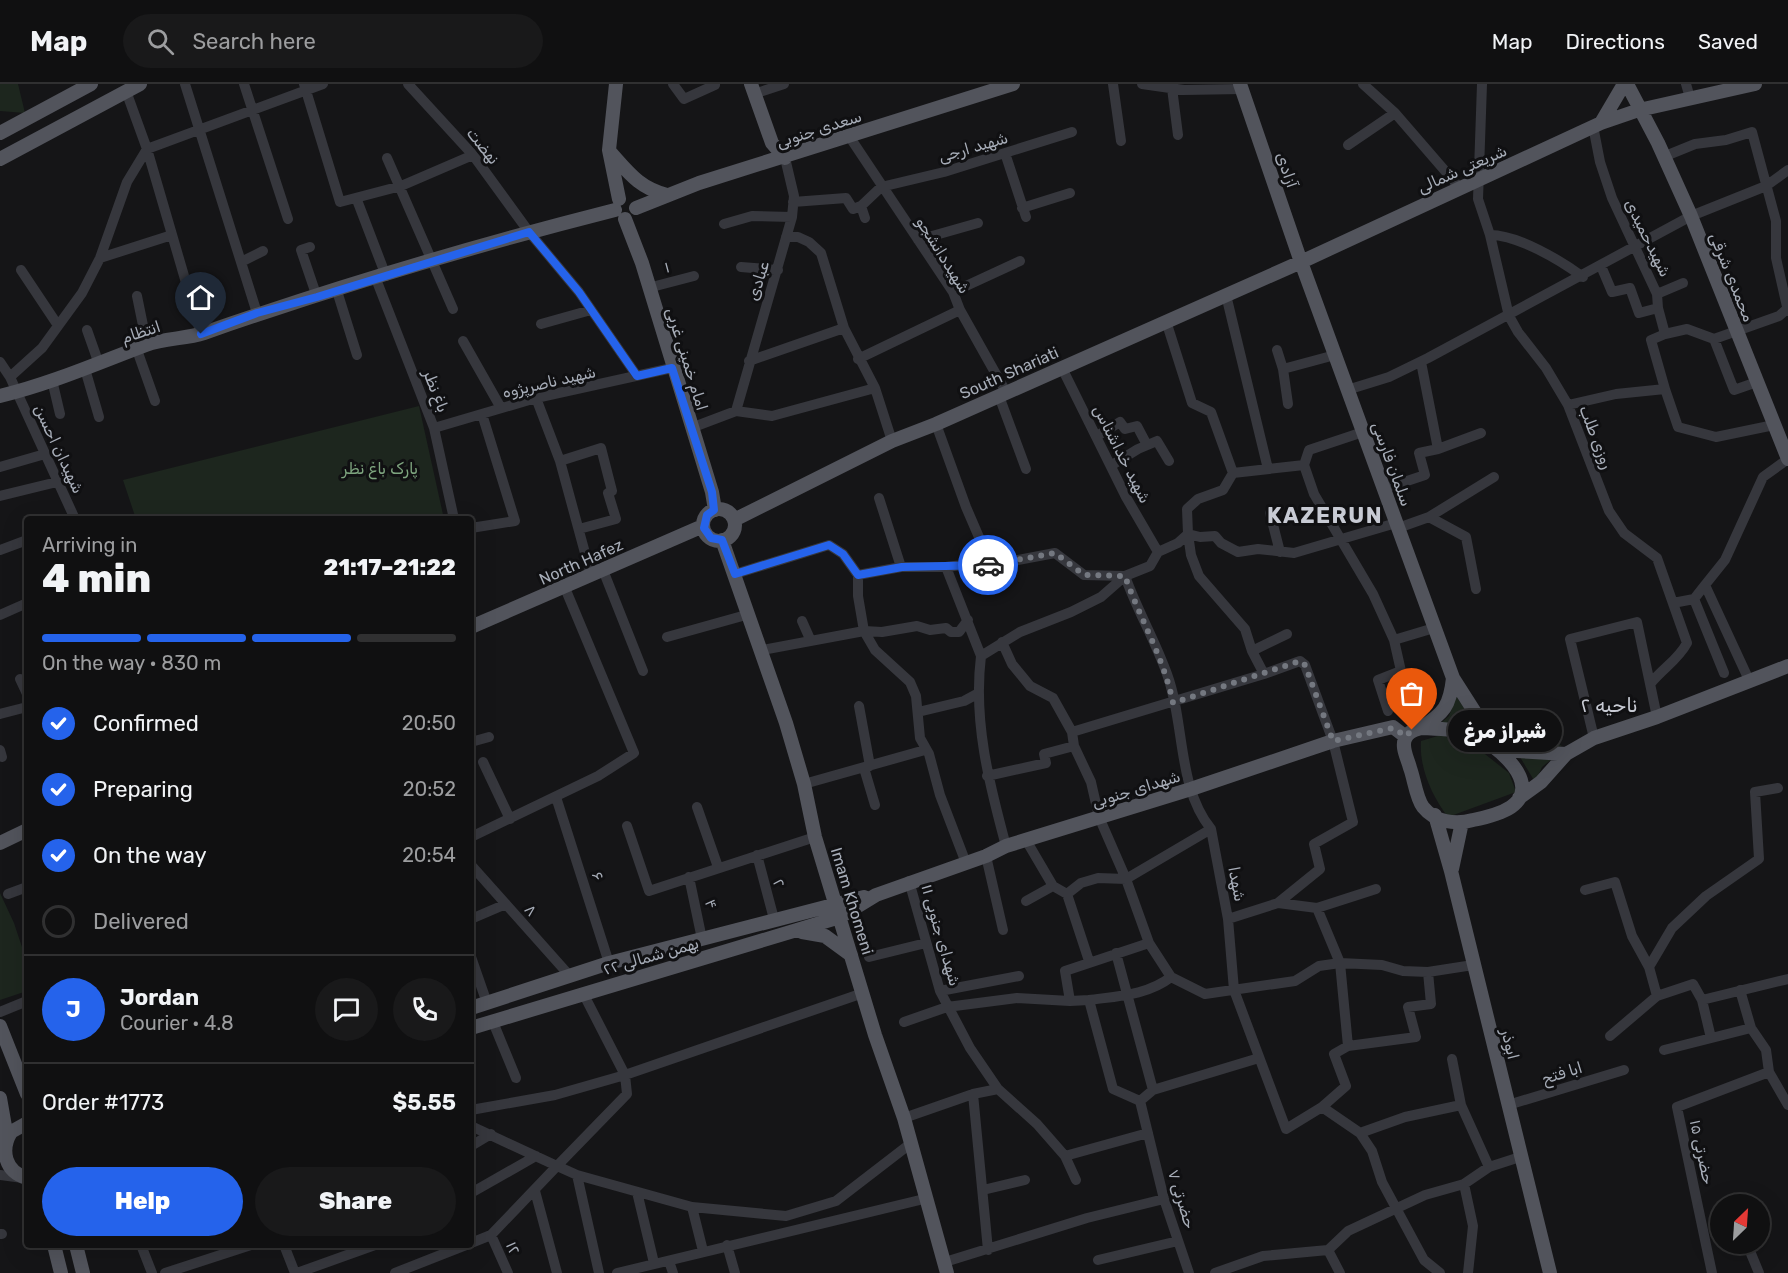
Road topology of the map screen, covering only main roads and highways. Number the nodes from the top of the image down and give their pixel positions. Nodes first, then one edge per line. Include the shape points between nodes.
1 (91, 84) edge
2 (140, 84) edge
3 (616, 84) edge
4 (1013, 84) edge
5 (1625, 84) edge
6 (1755, 84) edge
7 (1241, 86) edge
8 (1733, 86) edge
9 (753, 89) edge
10 (1639, 110) junction
11 (1597, 125) junction
12 (0, 133) edge
13 (772, 143) junction
14 (609, 150) junction
15 (785, 158) junction
16 (0, 159) edge
17 (759, 165) junction
18 (667, 195) junction
19 (636, 207) junction
20 (619, 209) junction
21 (1301, 262) junction
22 (0, 396) edge
23 (1788, 459) edge
24 (714, 510) junction
25 (734, 520) junction
26 (703, 526) junction
27 (722, 540) junction
28 (474, 626) edge
29 (1788, 666) edge
30 (1453, 678) junction
31 (1421, 728) junction
32 (1406, 736) junction
33 (1495, 747) junction
34 (1566, 754) junction
35 (1519, 798) junction
36 (1435, 815) junction
37 (1462, 822) junction
38 (24, 831) edge
39 (0, 843) edge
40 (1452, 872) junction
41 (838, 911) junction
42 (794, 932) junction
43 (851, 955) junction
44 (474, 1007) edge
45 (0, 1026) edge
46 (474, 1027) edge
47 (24, 1083) edge
48 (0, 1098) edge
49 (4, 1114) junction
50 (24, 1115) edge
51 (24, 1124) edge
52 (4, 1144) edge
53 (24, 1177) edge
54 (55, 1248) edge
55 (77, 1248) edge
56 (946, 1268) edge
57 (62, 1273) edge
58 (83, 1273) edge
59 (1550, 1273) edge

1 - 12 main road
2 - 16 main road
3 - 14 main road, امام خمینی غربی
4 - 15 main road, سعدی جنوبی
5 - 10 main road, محمدی شرقی
5 - 11 main road
6 - 8 main road, شریعتی شمالی
7 - 21 main road, آزادی
8 - 10 main road, شریعتی شمالی
9 - 13 main road
10 - 11 main road, شریعتی شمالی
10 - 23 main road, محمدی شرقی via 1691,216
11 - 21 main road, شریعتی شمالی
13 - 15 main road
13 - 17 main road
14 - 18 main road via 632,179
14 - 20 main road, امام خمینی غربی
15 - 17 main road, سعدی جنوبی
17 - 18 main road, سعدی جنوبی
18 - 19 main road, سعدی جنوبی
19 - 20 main road via 633,216
19 - 20 main road via 630,198
20 - 22 main road, انتظام via 257,313 201,334 142,347
20 - 24 main road, امام خمینی غربی via 642,263 712,492
21 - 25 main road, South Shariati via 892,441
21 - 30 main road, سلمان فارسی
24 - 25 main road via 728,512
24 - 26 main road
25 - 27 main road via 732,532
26 - 27 main road via 711,538
26 - 28 main road, North Hafez
27 - 41 main road, Imam Khomeni via 804,784 815,837
29 - 34 main road via 1594,738
30 - 31 main road via 1451,698 1440,716
30 - 33 main road, سلمان فارسی
31 - 32 main road
31 - 33 main road via 1461,732
32 - 36 main road via 1404,747 1422,806
32 - 41 main road, شهدای جنوبی via 1393,728 1333,741 1006,846
33 - 34 main road
33 - 35 main road via 1517,768
34 - 35 main road via 1541,782
35 - 37 main road via 1511,807
36 - 37 main road via 1444,822
36 - 40 main road
37 - 40 main road, ابوذر
38 - 39 main road
40 - 59 main road, ابوذر
41 - 42 main road, ۲۲ بهمن شمالی
41 - 43 main road, Imam Khomeni
41 - 44 main road, ۲۲ بهمن شمالی via 774,919 609,963
42 - 43 main road via 825,936
42 - 46 main road, ۲۲ بهمن شمالی
43 - 56 main road, Imam Khomeni via 904,1118
45 - 47 main road
48 - 49 main road
49 - 50 main road
49 - 52 main road
51 - 52 main road
52 - 53 main road via 8,1163
54 - 57 main road
55 - 58 main road

